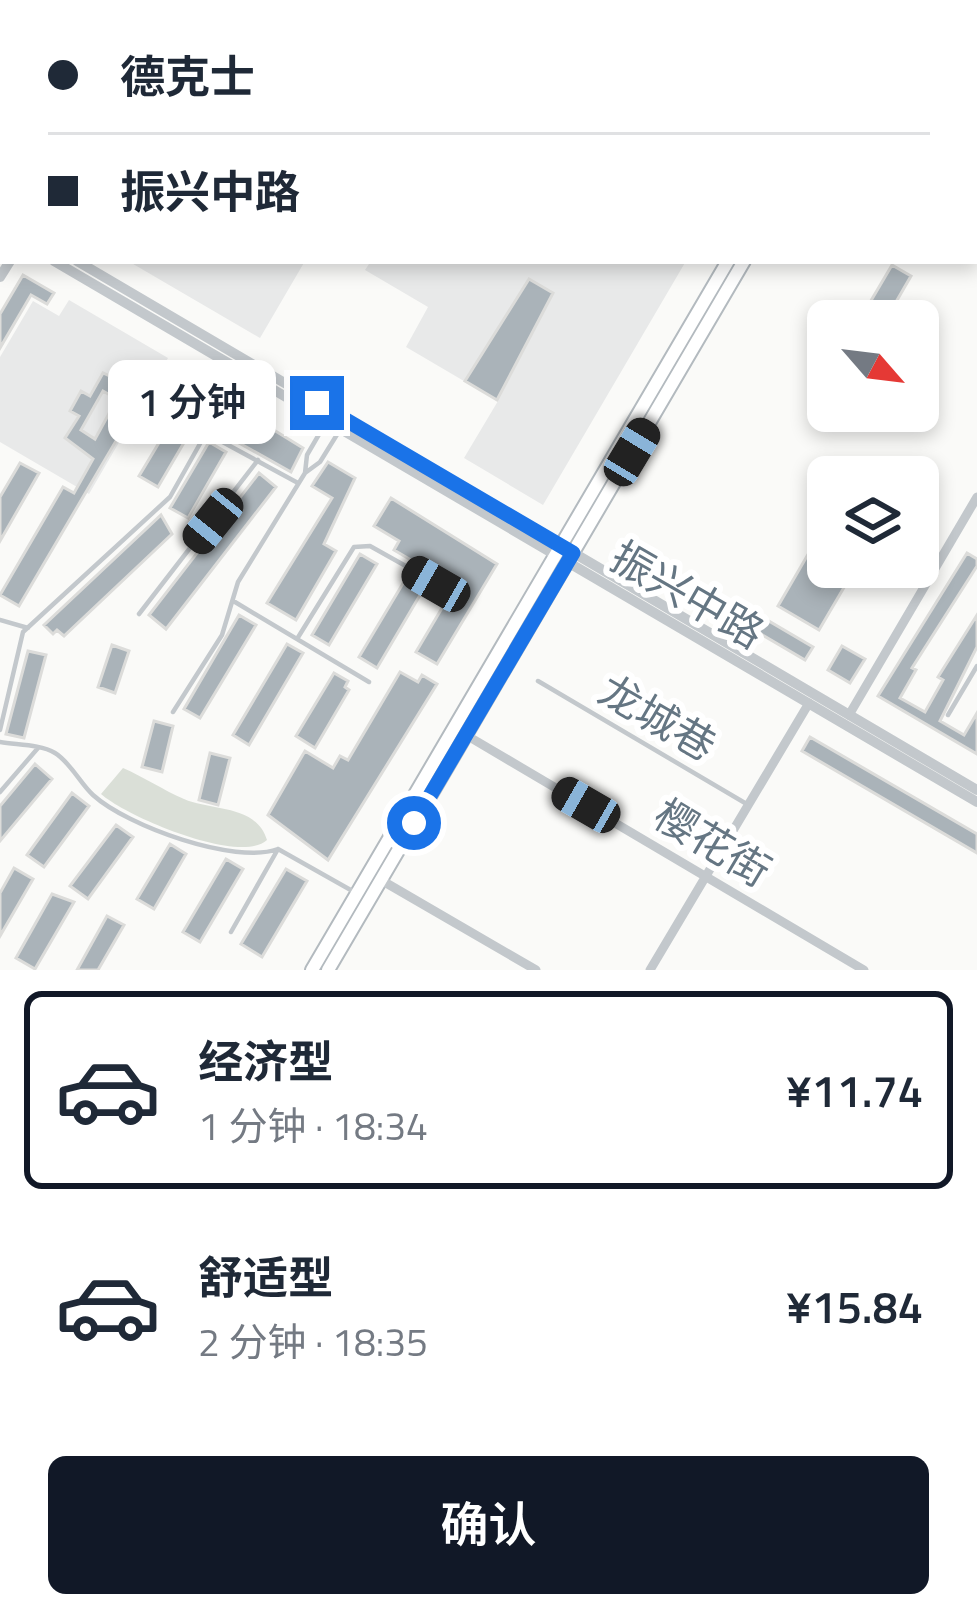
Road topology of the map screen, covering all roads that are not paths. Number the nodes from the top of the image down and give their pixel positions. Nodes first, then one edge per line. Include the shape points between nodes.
1 (59, 264) edge
2 (81, 264) edge
3 (726, 264) edge
4 (742, 264) edge
5 (328, 419) junction
6 (341, 428) junction
7 (258, 460) junction
8 (305, 473) junction
9 (298, 483) junction
10 (977, 497) edge
11 (564, 554) junction
12 (436, 584) dead end
13 (234, 602) junction
14 (140, 614) dead end
15 (0, 620) edge
16 (28, 628) junction
17 (297, 639) junction
18 (977, 666) edge
19 (538, 681) dead end
20 (369, 682) dead end
21 (808, 704) junction
22 (173, 712) dead end
23 (849, 715) junction
24 (948, 715) dead end
25 (0, 730) edge
26 (466, 735) junction
27 (0, 742) edge
28 (38, 748) junction
29 (977, 790) edge
30 (0, 792) edge
31 (977, 802) edge
32 (748, 805) junction
33 (278, 849) junction
34 (706, 876) junction
35 (381, 880) junction
36 (356, 893) junction
37 (231, 932) dead end
38 (311, 970) edge
39 (328, 970) edge
40 (536, 970) edge
41 (650, 970) edge
42 (864, 970) edge

1 - 5 street, 振兴中路
2 - 11 street, 振兴中路
3 - 11 main road
4 - 11 main road
5 - 6 street, 振兴中路
5 - 8 lane
6 - 8 lane
6 - 11 street, 振兴中路
7 - 9 lane
7 - 14 lane
7 - 16 lane via 206,433 170,497
8 - 9 lane
9 - 13 lane
10 - 23 street
11 - 21 street, 振兴中路
11 - 23 street, 振兴中路
11 - 26 main road
11 - 36 main road
12 - 17 lane via 370,546 354,547
13 - 17 lane
13 - 22 lane
15 - 16 lane
16 - 25 lane
17 - 20 lane
18 - 24 lane
19 - 32 lane, 龙城巷
21 - 31 street, 振兴中路
21 - 32 street
23 - 29 street, 振兴中路
26 - 34 street, 樱花街
26 - 35 main road
27 - 28 lane
28 - 30 lane
28 - 33 lane via 58,755 94,797 121,814 209,848 260,856
32 - 34 street
33 - 36 lane
33 - 37 lane
34 - 41 street
34 - 42 street, 樱花街
35 - 39 main road
35 - 40 street
36 - 38 main road

